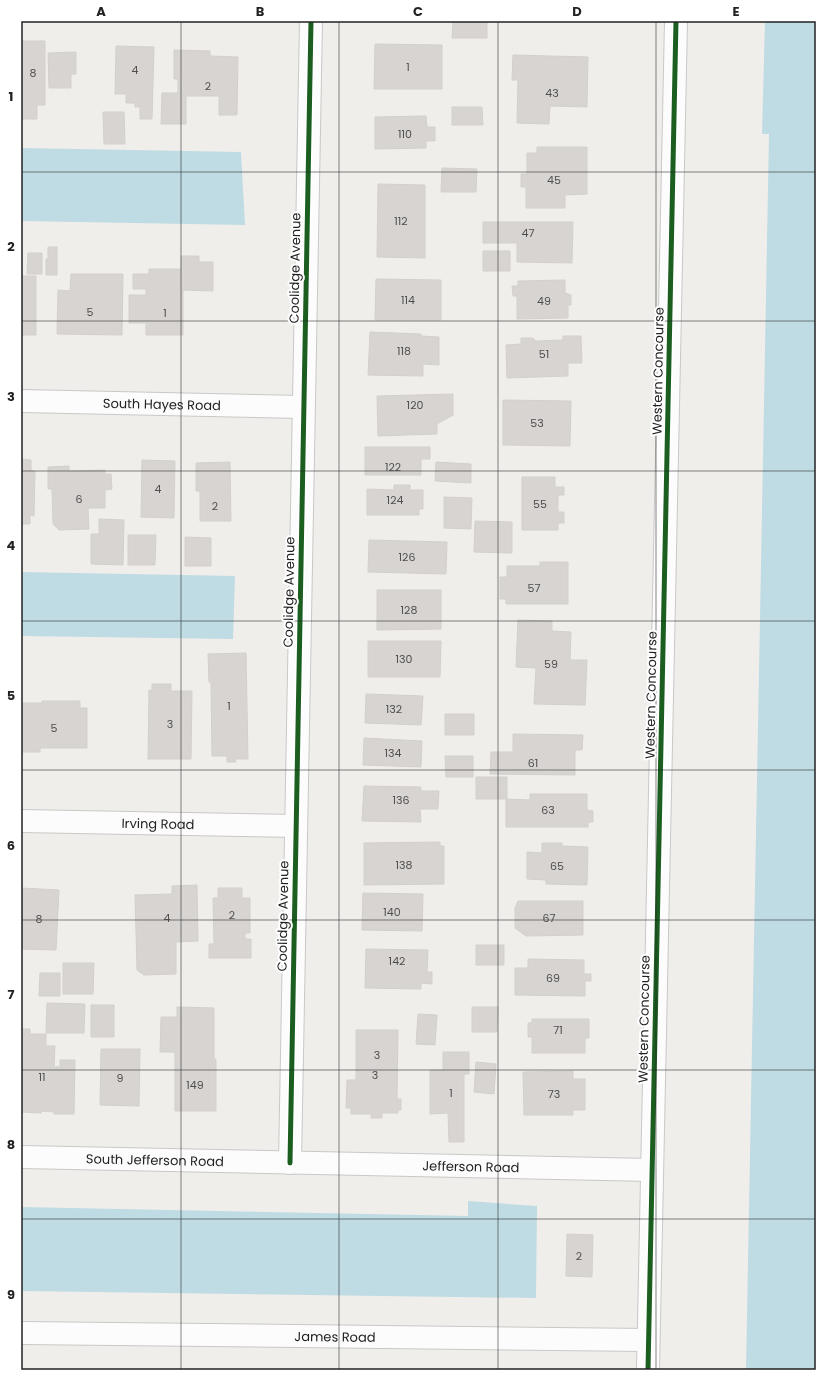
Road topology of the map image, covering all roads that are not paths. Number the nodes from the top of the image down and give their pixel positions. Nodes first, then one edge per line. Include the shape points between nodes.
1 (311, 21) edge
2 (676, 21) edge
3 (21, 401) edge
4 (303, 407) junction
5 (21, 821) edge
6 (296, 826) junction
7 (21, 1157) edge
8 (290, 1163) junction
9 (651, 1170) junction
10 (21, 1333) edge
11 (648, 1340) junction
12 (648, 1370) edge

1 - 4 street, Coolidge Avenue
2 - 9 street, Western Concourse
3 - 4 street, South Hayes Road
4 - 6 street, Coolidge Avenue
5 - 6 street, Irving Road
6 - 8 street, Coolidge Avenue
7 - 8 street, South Jefferson Road
8 - 9 street, Jefferson Road
9 - 11 street, Western Concourse
10 - 11 street, James Road
11 - 12 street, Western Concourse

